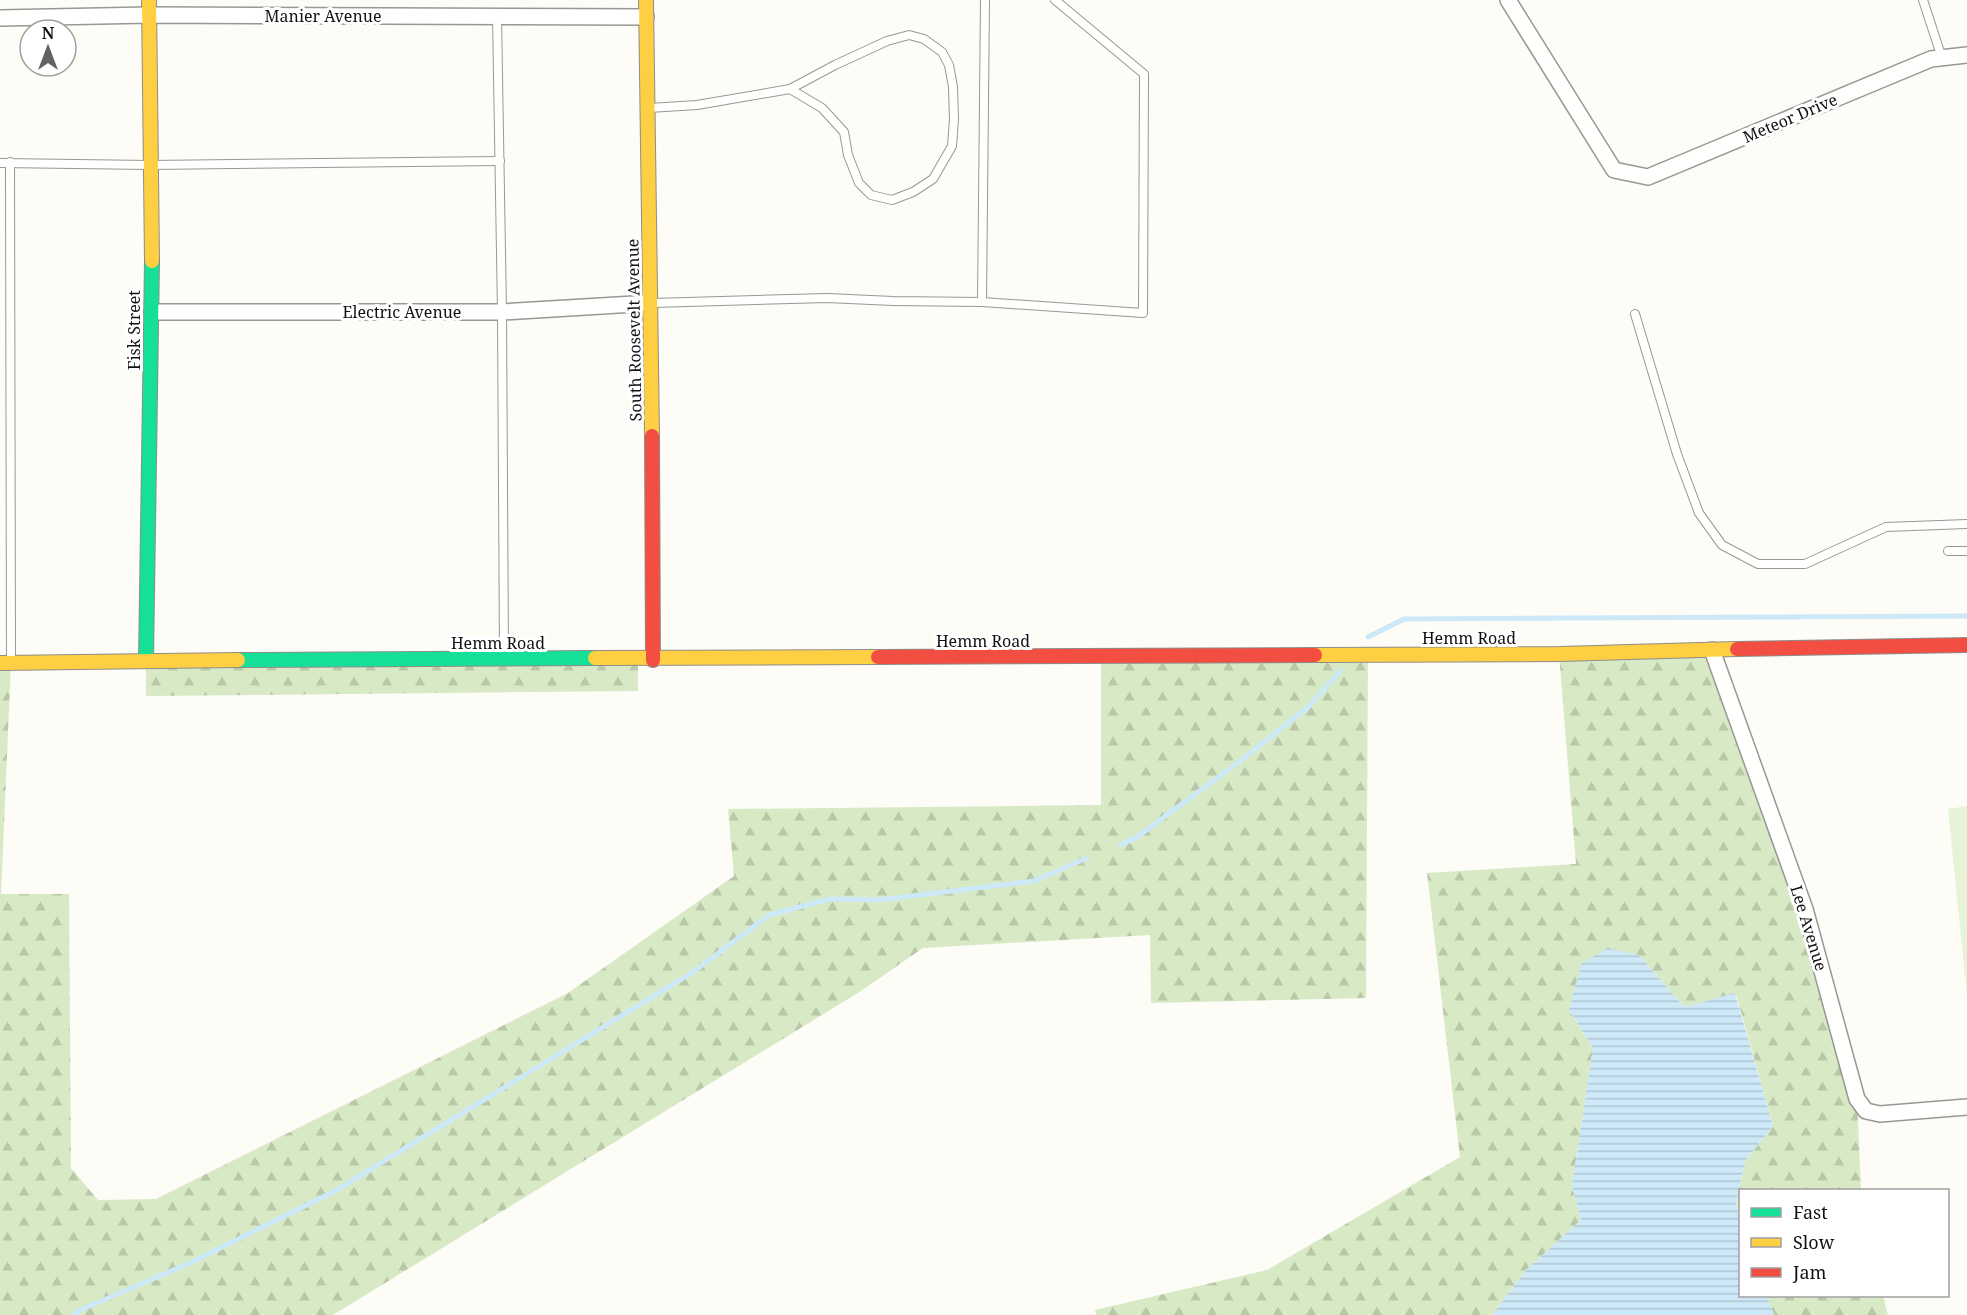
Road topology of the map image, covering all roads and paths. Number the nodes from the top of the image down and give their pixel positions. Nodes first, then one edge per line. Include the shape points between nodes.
1 (646, 0) edge
2 (985, 0) edge
3 (1055, 0) edge
4 (1508, 0) edge
5 (1923, 0) edge
6 (149, 8) edge
7 (497, 16) junction
8 (646, 17) junction
9 (0, 18) edge
10 (1967, 55) edge
11 (1942, 58) junction
12 (790, 89) junction
13 (647, 108) junction
14 (500, 161) junction
15 (10, 162) junction
16 (0, 163) edge
17 (150, 165) junction
18 (982, 302) junction
19 (651, 303) junction
20 (152, 312) junction
21 (502, 312) junction
22 (1635, 314) dead end
23 (1967, 524) edge
24 (1948, 551) dead end
25 (1967, 551) edge
26 (1967, 645) edge
27 (1712, 650) junction
28 (147, 660) junction
29 (504, 660) junction
30 (653, 660) junction
31 (6, 663) edge
32 (1967, 1107) edge

1 - 8 street, South Roosevelt Avenue
2 - 18 lane
3 - 18 lane via 1144,74 1143,314
4 - 11 street, Meteor Drive via 1614,170 1648,177 1931,59
5 - 11 lane
6 - 7 street, Manier Avenue
6 - 9 street, Manier Avenue
6 - 17 street, Fisk Street
7 - 8 street, Manier Avenue
7 - 14 lane
8 - 13 street, South Roosevelt Avenue
10 - 11 street, Meteor Drive
12 - 12 lane via 887,41 909,35 924,39 942,52 949,64 952,146 933,179 913,192 892,200 871,195 859,183 844,132 822,108
12 - 13 lane via 697,105
13 - 19 street, South Roosevelt Avenue
14 - 17 lane
14 - 21 lane
15 - 16 lane
15 - 17 lane
15 - 31 lane
17 - 20 street, Fisk Street
18 - 19 lane via 827,298
19 - 21 street, Electric Avenue
19 - 30 street, South Roosevelt Avenue
20 - 21 street, Electric Avenue
20 - 28 street, Fisk Street
21 - 29 lane
22 - 23 lane via 1681,464 1700,513 1722,544 1758,564 1805,564 1886,527
24 - 25 lane
26 - 27 street, Hemm Road
27 - 30 street, Hemm Road via 1548,655
27 - 32 street, Lee Avenue via 1805,909 1857,1099 1866,1111 1880,1113
28 - 29 street, Hemm Road
28 - 31 street, Hemm Road
29 - 30 street, Hemm Road

